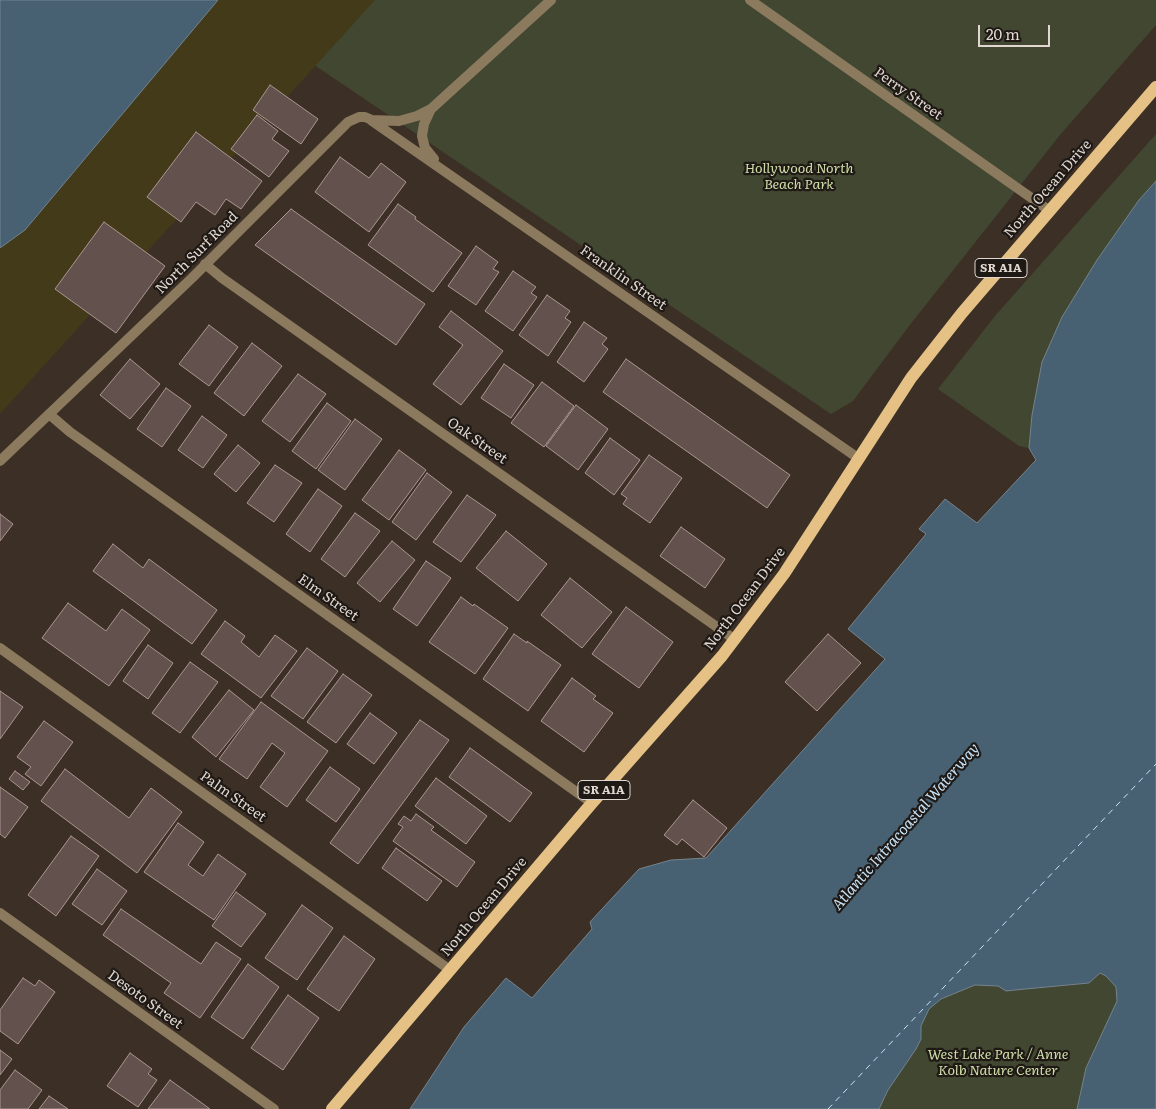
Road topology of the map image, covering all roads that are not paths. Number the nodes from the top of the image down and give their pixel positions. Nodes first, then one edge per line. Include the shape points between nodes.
1 (550, 0) edge
2 (750, 0) edge
3 (1156, 88) edge
4 (430, 109) junction
5 (372, 120) junction
6 (445, 171) junction
7 (1050, 211) junction
8 (205, 264) junction
9 (49, 414) junction
10 (858, 458) junction
11 (0, 461) edge
12 (734, 639) junction
13 (0, 648) edge
14 (592, 804) junction
15 (0, 913) edge
16 (450, 970) junction
17 (274, 1109) edge
18 (332, 1109) edge

1 - 4 street, North Surf Road
2 - 7 street, Perry Street
3 - 7 main road, North Ocean Drive / SR A1A
4 - 5 street, North Surf Road via 399,121
4 - 6 street via 424,124 423,142
5 - 6 street, Franklin Street
5 - 8 street, North Surf Road via 359,117 348,122
6 - 10 street, Franklin Street
7 - 10 main road, North Ocean Drive / SR A1A via 910,378
8 - 9 street, North Surf Road
8 - 12 street, Oak Street
9 - 11 street, North Surf Road
9 - 14 street, Elm Street
10 - 12 main road, North Ocean Drive / SR A1A via 784,574
12 - 14 main road, North Ocean Drive / SR A1A
13 - 16 street, Palm Street
14 - 16 main road, North Ocean Drive / SR A1A
15 - 17 street, Desoto Street
16 - 18 main road, North Ocean Drive / SR A1A

